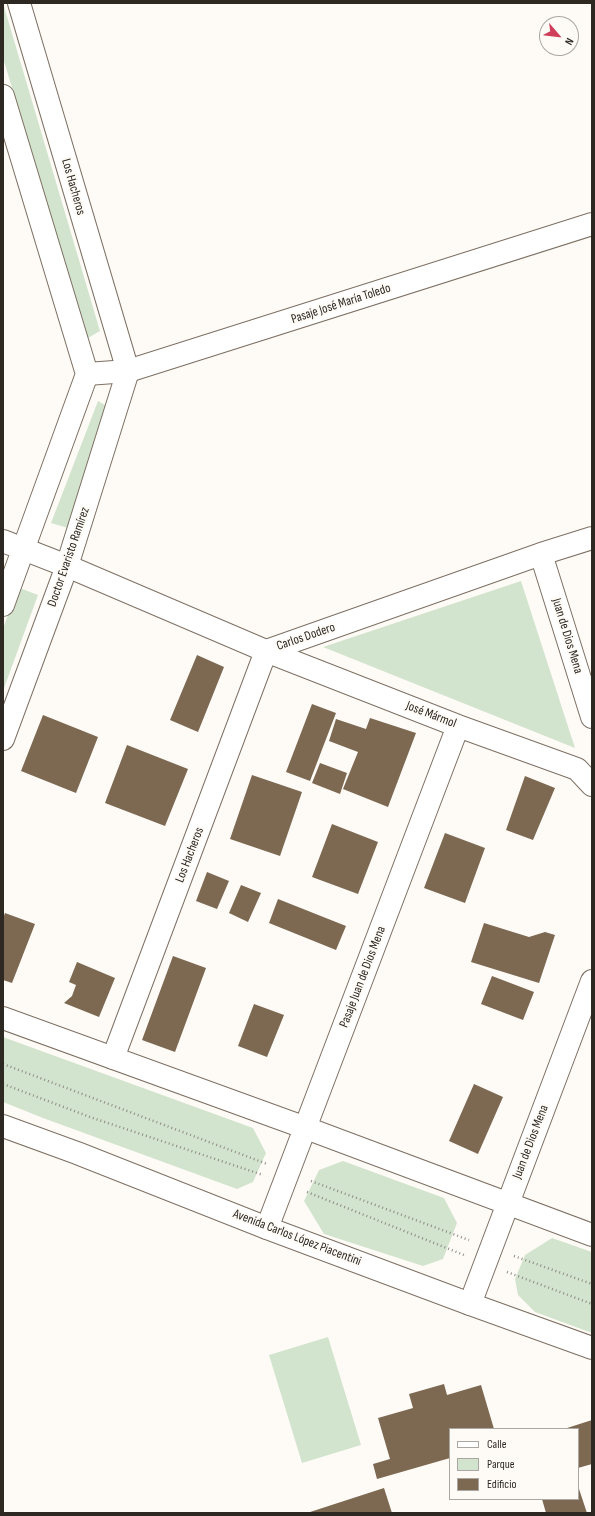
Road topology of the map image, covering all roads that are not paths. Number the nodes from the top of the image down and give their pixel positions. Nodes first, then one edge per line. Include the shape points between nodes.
1 (19, 3) edge
2 (3, 96) edge
3 (592, 224) edge
4 (128, 371) junction
5 (87, 374) junction
6 (592, 538) edge
7 (3, 541) edge
8 (23, 549) junction
9 (542, 554) junction
10 (67, 566) junction
11 (3, 605) edge
12 (266, 651) junction
13 (592, 718) edge
14 (458, 726) junction
15 (3, 740) edge
16 (584, 767) edge
17 (592, 785) edge
18 (592, 981) edge
19 (587, 1010) edge
20 (3, 1018) edge
21 (113, 1058) junction
22 (3, 1126) edge
23 (306, 1128) junction
24 (508, 1205) junction
25 (267, 1228) junction
26 (592, 1235) edge
27 (470, 1304) junction
28 (592, 1348) edge

1 - 4 street, Los Hacheros
2 - 5 street
3 - 4 street, Pasaje José María Toledo
4 - 5 street, Pasaje José María Toledo
4 - 10 street, Doctor Evaristo Ramírez
5 - 8 street
6 - 9 street, Carlos Dodero
7 - 8 street, Carlos Dodero
8 - 10 street, Carlos Dodero
8 - 11 street
9 - 12 street, Carlos Dodero
9 - 13 street, Juan de Dios Mena
10 - 12 street, Carlos Dodero
10 - 15 street, Doctor Evaristo Ramírez
12 - 14 street, José Mármol
12 - 21 street, Los Hacheros
14 - 16 street, José Mármol
14 - 23 street, Pasaje Juan de Dios Mena
16 - 17 street, José Mármol
18 - 19 street, Juan de Dios Mena
19 - 24 street, Juan de Dios Mena
20 - 21 street
21 - 23 street
22 - 25 street, Avenida Carlos López Piacentini
23 - 24 street
23 - 25 street, Pasaje Juan de Dios Mena
24 - 26 street
24 - 27 street, Juan de Dios Mena
25 - 27 street, Avenida Carlos López Piacentini
27 - 28 street, Avenida Carlos López Piacentini

